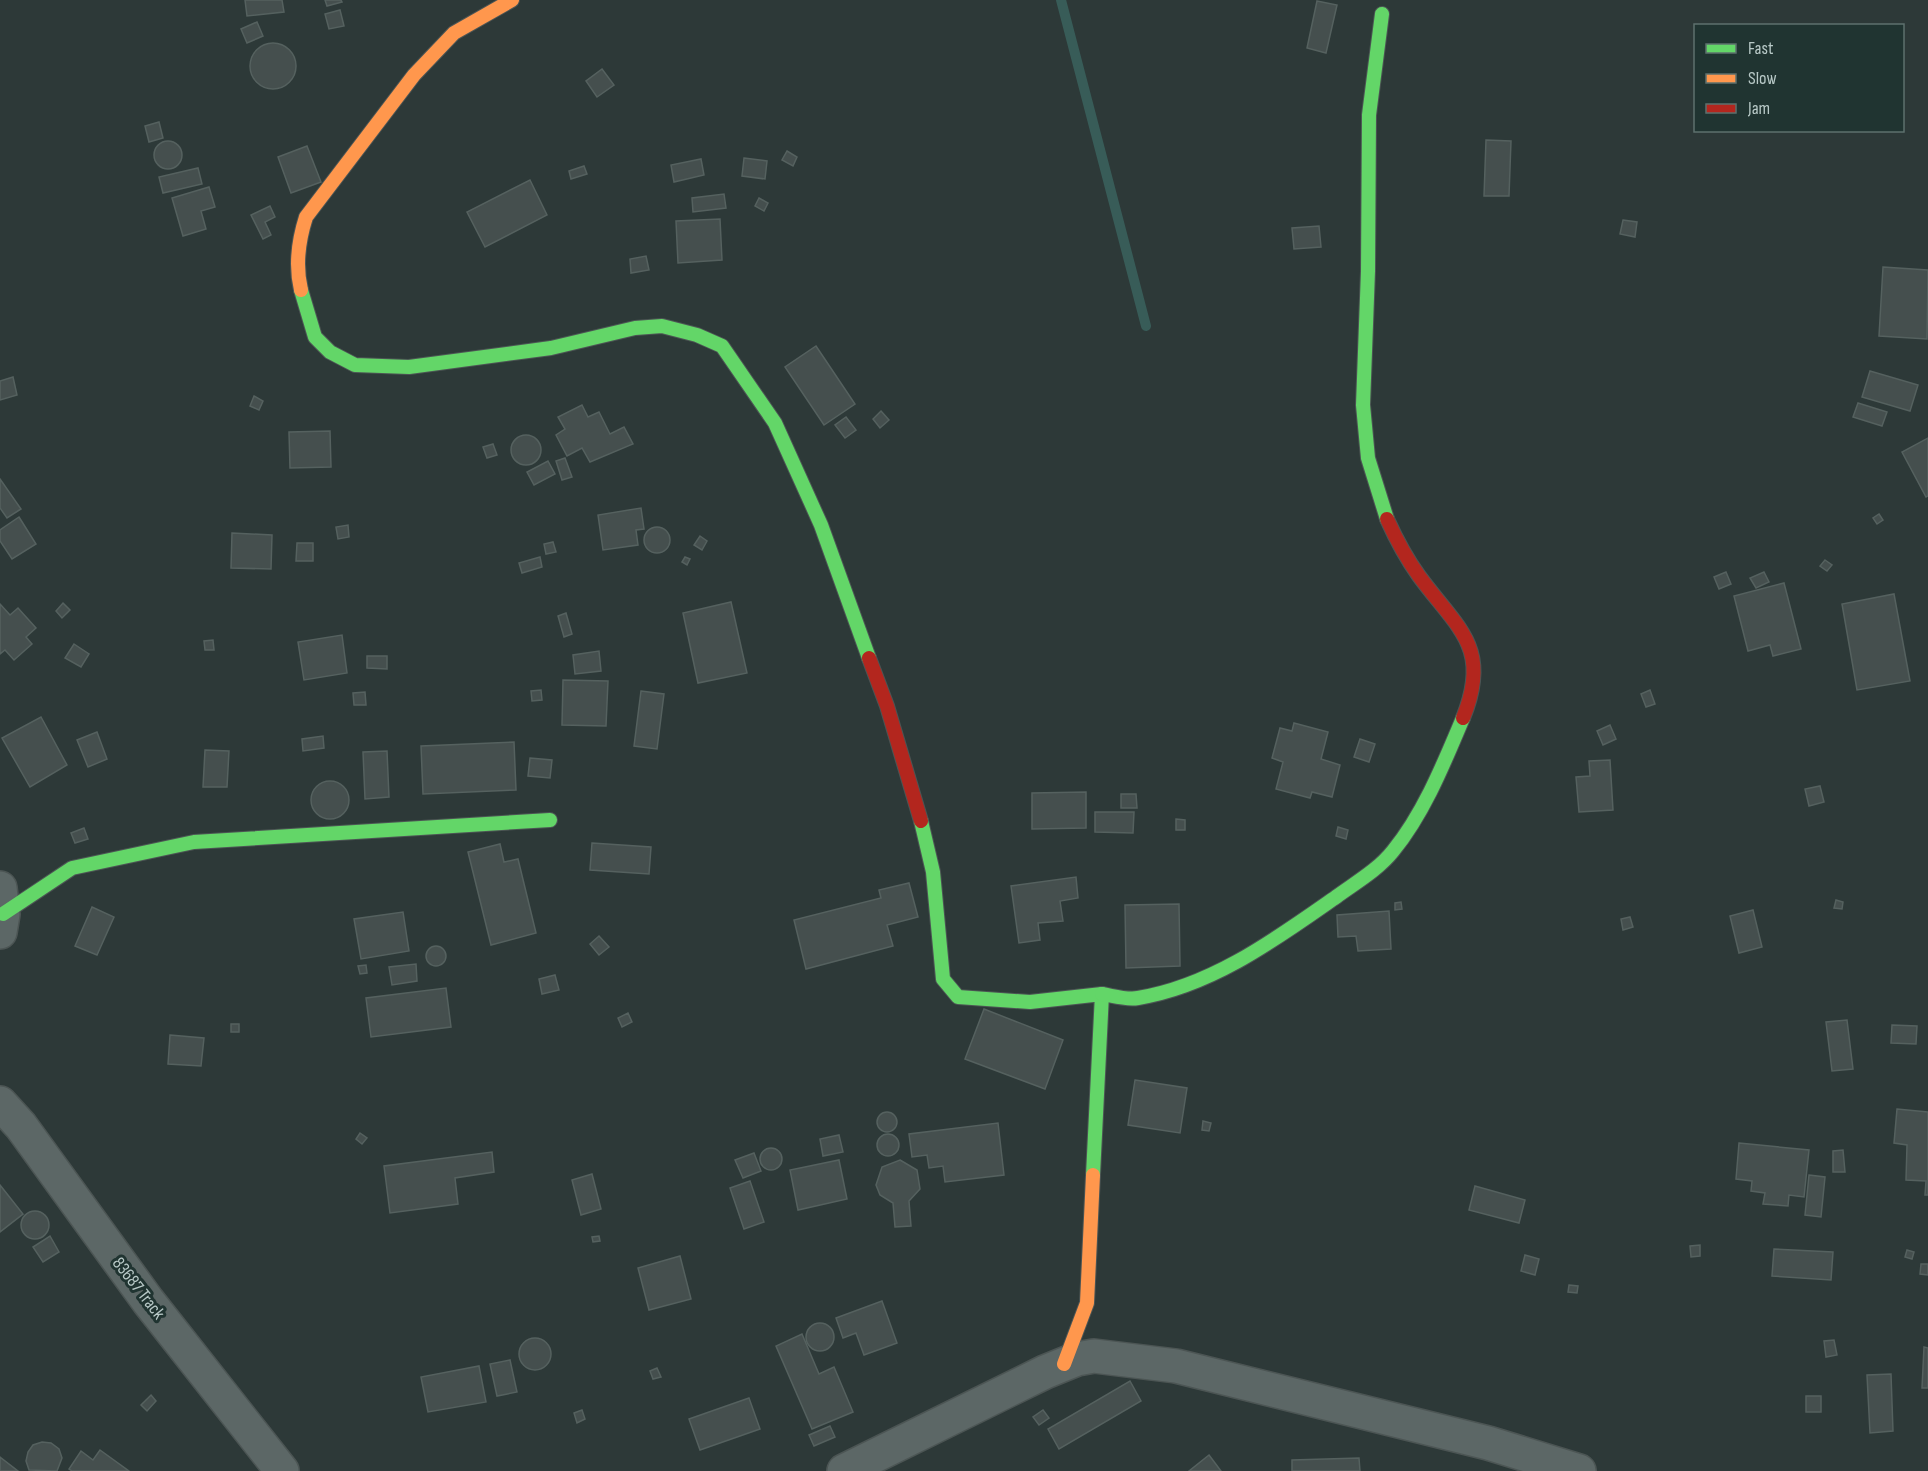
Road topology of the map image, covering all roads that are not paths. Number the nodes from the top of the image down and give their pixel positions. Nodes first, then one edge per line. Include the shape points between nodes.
1 (512, 0) edge
2 (1382, 14) dead end
3 (550, 820) dead end
4 (1, 912) edge
5 (1102, 994) junction
6 (0, 1103) edge
7 (1064, 1364) junction
8 (282, 1471) edge
9 (844, 1471) edge
10 (1579, 1471) edge

1 - 5 street via 454,33 430,58 306,217 299,238 297,273 315,337 330,352 355,365 409,367 551,348 635,328 662,326 722,346 775,423 821,525 887,706 916,798 933,872 943,979 958,998 996,1003
2 - 5 street via 1370,95 1368,273 1361,364 1363,427 1387,521 1412,566 1468,641 1476,661 1475,681 1460,725 1394,852 1359,881 1252,952 1188,985 1135,999
3 - 4 street via 194,842 72,868
5 - 7 street via 1087,1303
6 - 8 street, 83687 Track
7 - 9 street
7 - 10 street via 1094,1356 1176,1366 1488,1443

